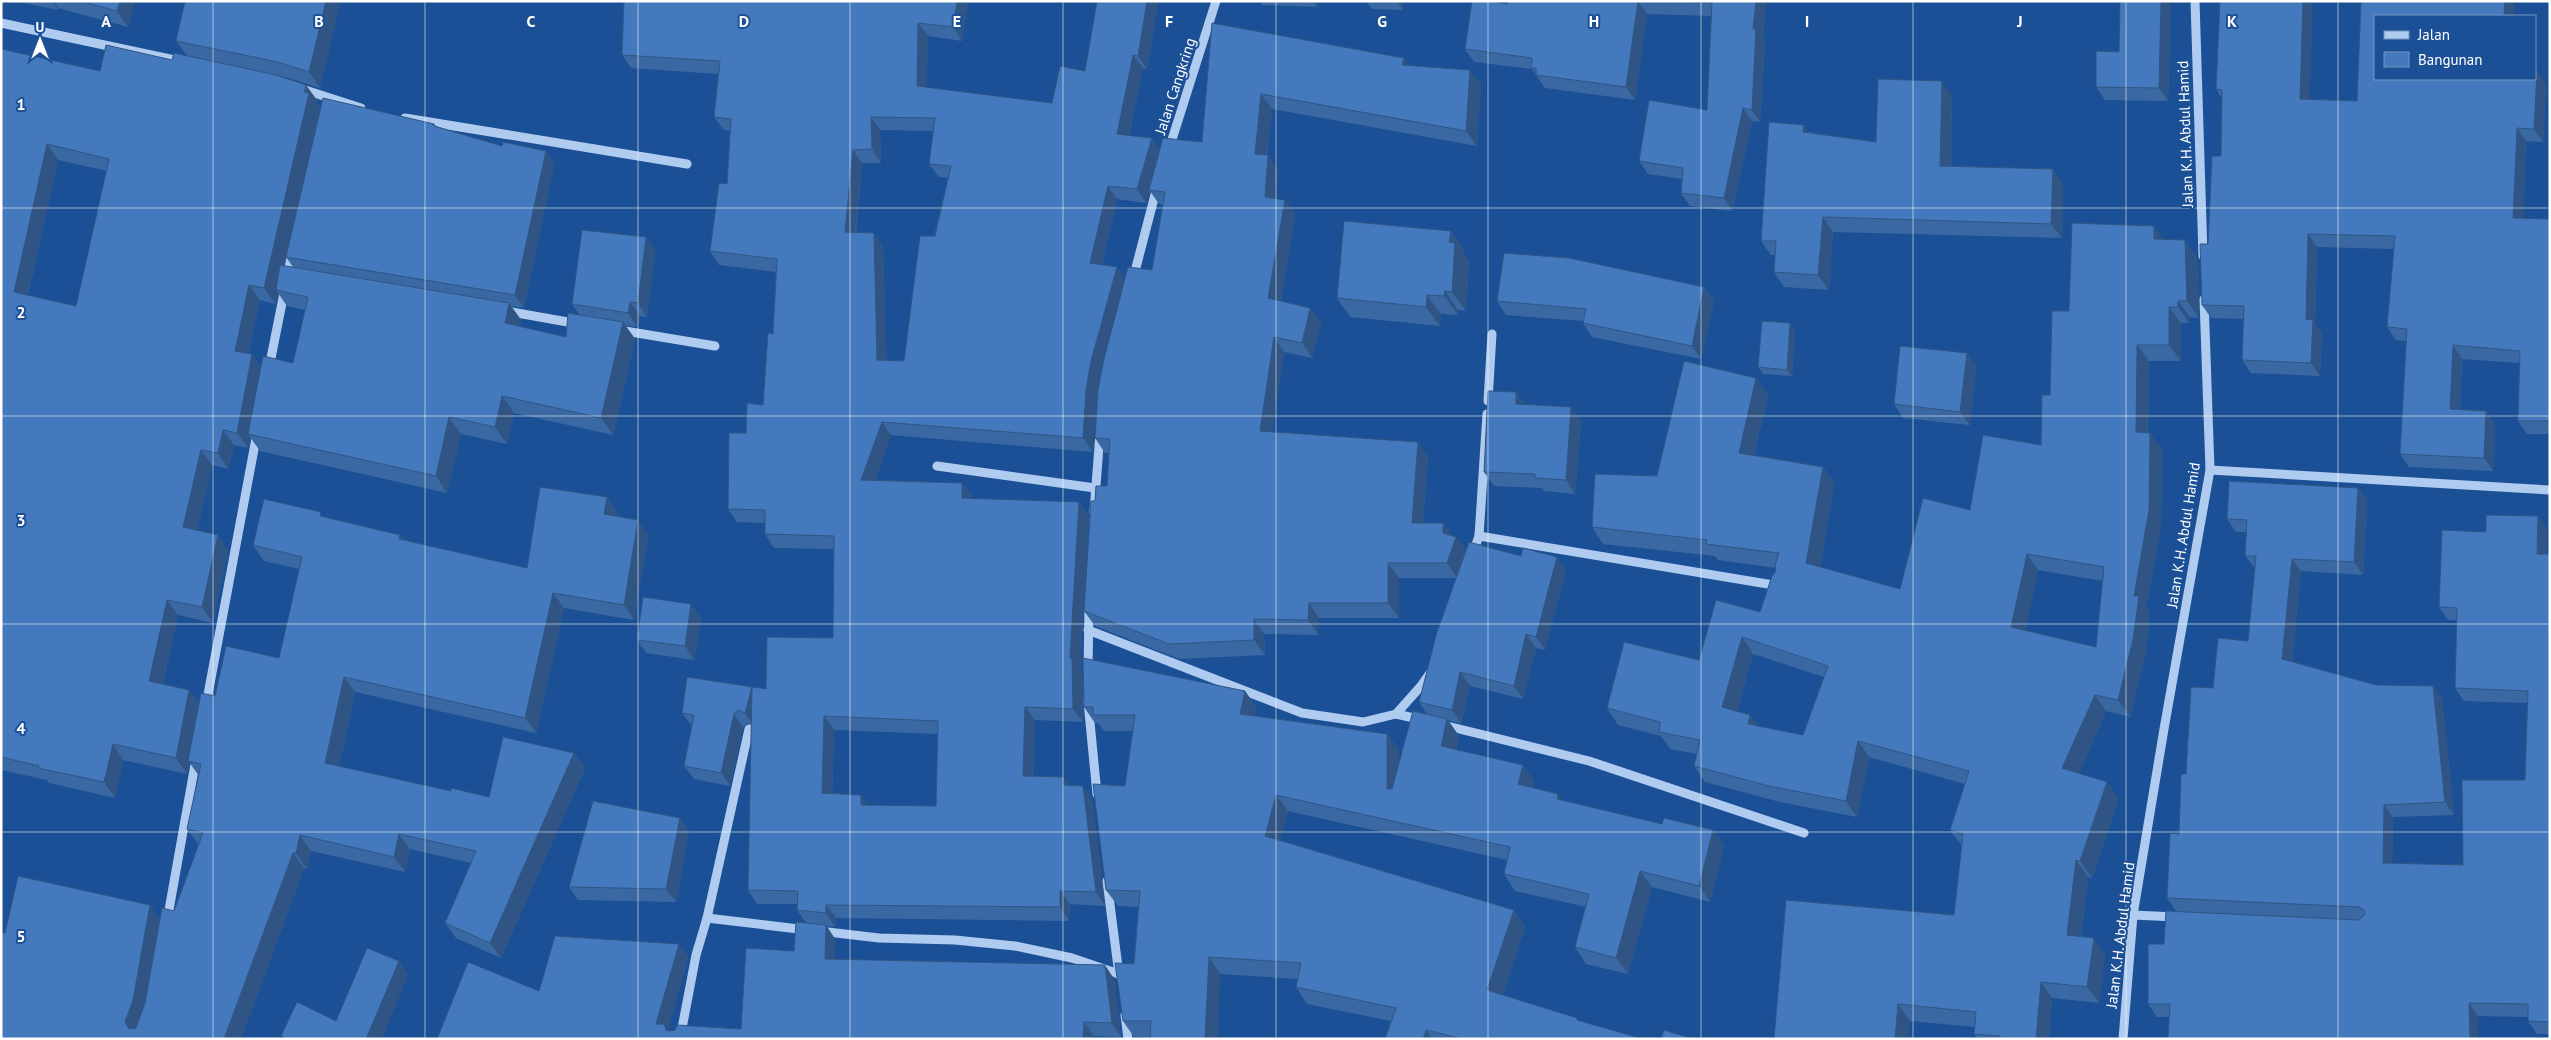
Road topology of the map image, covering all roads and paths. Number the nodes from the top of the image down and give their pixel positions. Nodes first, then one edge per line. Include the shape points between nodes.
1 (1216, 1) edge
2 (2195, 1) edge
3 (1, 23) edge
4 (192, 64) edge
5 (296, 87) edge
6 (369, 111) edge
7 (396, 116) edge
8 (1166, 156) edge
9 (687, 164) dead end
10 (1161, 175) edge
11 (294, 247) edge
12 (2203, 268) edge
13 (287, 275) junction
14 (297, 276) edge
15 (2204, 287) edge
16 (1130, 290) edge
17 (491, 309) edge
18 (588, 325) edge
19 (608, 328) edge
20 (1492, 334) dead end
21 (715, 346) dead end
22 (267, 382) edge
23 (259, 421) edge
24 (1101, 422) edge
25 (937, 466) dead end
26 (2210, 470) junction
27 (1095, 488) junction
28 (2550, 490) edge
29 (1094, 526) edge
30 (1479, 536) junction
31 (1470, 563) edge
32 (1782, 586) edge
33 (1090, 601) edge
34 (1088, 630) junction
35 (1434, 662) edge
36 (1088, 677) edge
37 (1088, 696) edge
38 (204, 713) edge
39 (1396, 714) junction
40 (749, 729) edge
41 (197, 752) edge
42 (1098, 800) edge
43 (1804, 834) dead end
44 (1105, 867) edge
45 (2133, 915) junction
46 (2182, 917) edge
47 (708, 918) junction
48 (165, 929) edge
49 (1123, 1002) edge
50 (680, 1039) edge
51 (1128, 1039) edge
52 (2124, 1039) edge

1 - 8 street, Jalan Cangkring
2 - 12 street, Jalan K.H. Abdul Hamid
3 - 4 street
5 - 6 street via 328,102
7 - 9 street
10 - 16 street
11 - 13 street
13 - 14 street
13 - 22 street
15 - 26 street, Jalan K.H. Abdul Hamid
17 - 18 street
19 - 21 street
20 - 30 street
23 - 38 street
24 - 27 street
25 - 27 street
26 - 28 street
26 - 45 street, Jalan K.H. Abdul Hamid
27 - 29 street
30 - 31 street
30 - 32 street
33 - 34 street
34 - 36 street
34 - 39 street via 1302,713 1363,722
35 - 39 street via 1421,686
37 - 42 street
39 - 43 street via 1590,761
40 - 47 street
41 - 48 street
44 - 47 street via 1120,979 1072,958 1015,946 879,938
45 - 46 street
45 - 52 street, Jalan K.H. Abdul Hamid
47 - 50 street via 696,955
49 - 51 street

